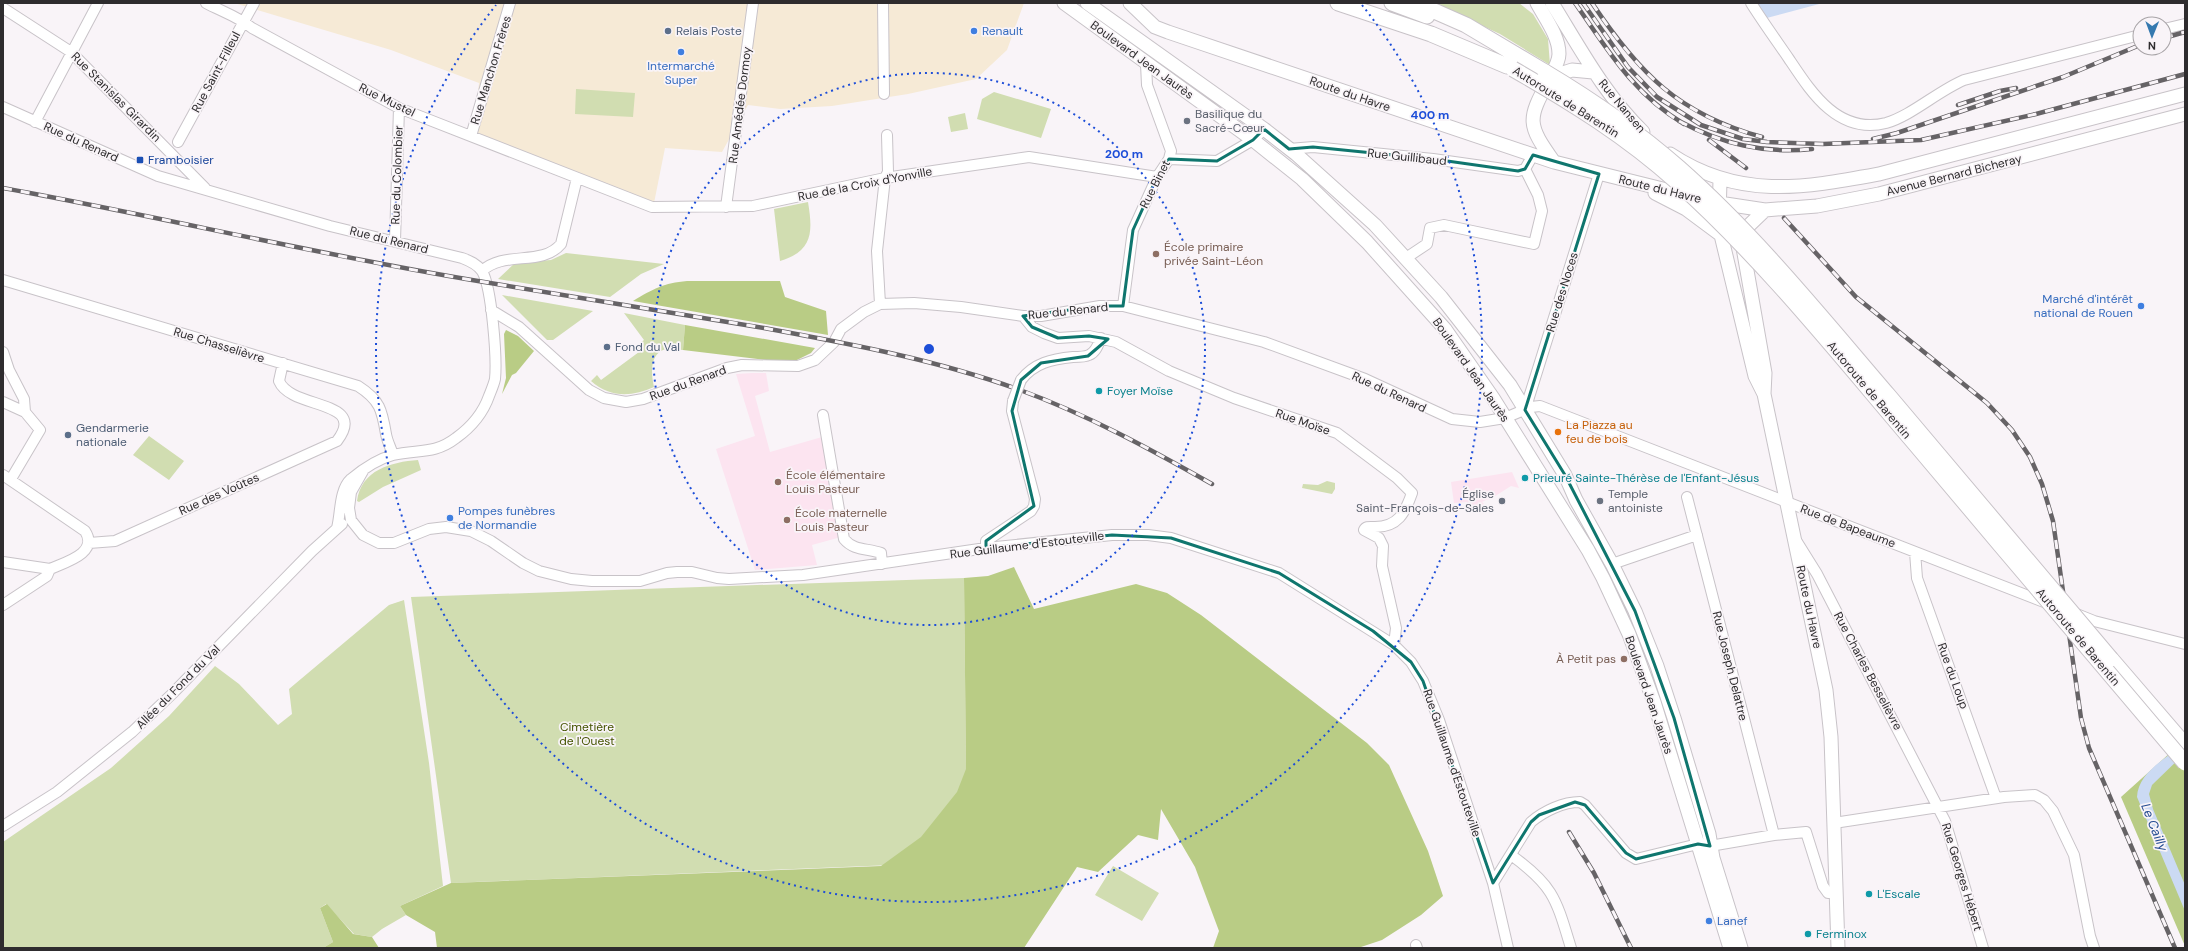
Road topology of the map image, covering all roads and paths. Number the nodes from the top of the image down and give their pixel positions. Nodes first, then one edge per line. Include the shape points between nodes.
1 (98, 3) edge
2 (206, 3) edge
3 (254, 3) edge
4 (510, 3) edge
5 (753, 3) edge
6 (883, 3) edge
7 (1064, 3) edge
8 (1087, 3) edge
9 (1130, 3) edge
10 (1338, 3) edge
11 (1358, 3) edge
12 (1392, 3) edge
13 (1416, 3) edge
14 (1537, 3) edge
15 (1552, 3) edge
16 (1750, 3) edge
17 (3, 8) edge
18 (243, 21) junction
19 (2185, 24) edge
20 (2172, 27) edge
21 (1569, 30) junction
22 (2132, 37) edge
23 (71, 52) junction
24 (1510, 63) junction
25 (1146, 64) junction
26 (1593, 72) junction
27 (1548, 75) junction
28 (884, 94) dead end
29 (2185, 94) edge
30 (3, 107) edge
31 (399, 108) junction
32 (2185, 114) edge
33 (35, 122) junction
34 (1264, 129) junction
35 (887, 135) dead end
36 (471, 136) junction
37 (1253, 140) junction
38 (178, 142) dead end
39 (1289, 149) junction
40 (1533, 155) junction
41 (1169, 159) junction
42 (1554, 162) junction
43 (183, 166) junction
44 (1525, 169) junction
45 (1598, 174) junction
46 (1157, 177) junction
47 (577, 178) junction
48 (885, 178) junction
49 (1720, 180) junction
50 (184, 183) junction
51 (1736, 183) junction
52 (1636, 184) junction
53 (207, 189) junction
54 (1719, 204) junction
55 (1735, 205) junction
56 (726, 207) junction
57 (1765, 210) junction
58 (1740, 234) junction
59 (1721, 235) junction
60 (395, 241) junction
61 (1406, 258) junction
62 (482, 270) junction
63 (3, 280) edge
64 (880, 304) junction
65 (1122, 306) junction
66 (491, 310) junction
67 (1023, 316) junction
68 (1101, 338) junction
69 (3, 352) edge
70 (283, 363) junction
71 (1764, 394) junction
72 (3, 402) edge
73 (24, 412) junction
74 (1515, 414) junction
75 (823, 415) dead end
76 (393, 455) junction
77 (363, 471) junction
78 (7, 477) edge
79 (1687, 497) dead end
80 (1786, 502) junction
81 (351, 520) junction
82 (337, 528) junction
83 (1697, 535) junction
84 (1793, 538) junction
85 (89, 543) junction
86 (986, 548) junction
87 (1915, 552) junction
88 (3, 562) edge
89 (882, 564) junction
90 (1612, 564) junction
91 (50, 569) junction
92 (3, 605) edge
93 (2185, 644) edge
94 (1394, 645) junction
95 (2185, 746) edge
96 (2185, 763) edge
97 (1996, 798) junction
98 (1938, 807) junction
99 (1834, 823) junction
100 (3, 826) edge
101 (1774, 835) junction
102 (1704, 845) junction
103 (1511, 855) junction
104 (1493, 884) junction
105 (1836, 893) junction
106 (1508, 948) edge
107 (1571, 948) edge
108 (1730, 948) edge
109 (1741, 948) edge
110 (1838, 948) edge
111 (1983, 948) edge
112 (2094, 948) edge

1 - 23 street
2 - 18 street, Rue Mustel
3 - 18 street, Rue Saint-Filleul
4 - 36 street, Rue Manchon Frères
5 - 56 street, Rue Amédée Dormoy
6 - 28 street
7 - 25 main road, Boulevard Jean Jaurès
8 - 34 main road, Boulevard Jean Jaurès
9 - 40 main road, Route du Havre via 1152,24 1163,30
10 - 24 highway
11 - 24 highway via 1438,32
12 - 24 highway via 1470,34
13 - 24 highway via 1466,25
14 - 21 main road
14 - 27 main road via 1558,46 1558,60
15 - 21 main road, Rue Nansen
16 - 22 street via 1815,97 1834,114 1852,122 1869,124 1885,123 1901,117 1945,88 1964,80
17 - 23 street, Rue Stanislas Girardin
18 - 31 street, Rue Mustel
18 - 38 street, Rue Saint-Filleul
19 - 20 street
21 - 26 main road, Rue Nansen
23 - 33 street
23 - 43 street, Rue Stanislas Girardin
24 - 27 highway, Autoroute de Barentin
24 - 96 highway, Autoroute de Barentin, bridge via 1620,136 1677,182 1719,222 1818,330
25 - 37 main road, Boulevard Jean Jaurès
25 - 41 street, Rue Binet via 1147,85 1171,151
26 - 27 main road via 1572,70
26 - 49 main road, Rue Nansen via 1627,116 1648,137 1695,169
27 - 42 main road via 1536,103 1533,127 1536,136
27 - 95 highway, Autoroute de Barentin, bridge via 1591,100 1678,167 1768,256
29 - 51 main road, Avenue Bernard Bicheray via 1879,174 1841,181 1771,188
30 - 33 street, Rue du Renard
31 - 36 street, Rue Mustel
31 - 60 street, Rue du Colombier
32 - 57 main road, Avenue Bernard Bicheray via 1879,194 1817,206
33 - 50 street, Rue du Renard via 158,176
34 - 37 street
34 - 39 main road, Boulevard Jean Jaurès
35 - 48 street via 888,172
36 - 47 street, Rue Mustel
37 - 41 street via 1217,161
37 - 74 main road, Boulevard Jean Jaurès via 1302,179 1367,242 1445,329
39 - 44 street, Rue Guillibaud via 1312,147 1518,171
39 - 61 main road, Boulevard Jean Jaurès via 1375,225
40 - 42 main road, Route du Havre
40 - 44 street
41 - 46 street, Rue Binet
42 - 45 main road, Route du Havre
43 - 50 street
43 - 53 street, Rue Stanislas Girardin
44 - 61 street via 1538,195 1542,211 1534,244 1444,225 1430,228 1427,244
45 - 52 main road, Route du Havre
45 - 74 street, Rue des Noces
46 - 48 street, Rue de la Croix d'Yonville via 1029,157
46 - 65 street, Rue Binet via 1133,230
47 - 56 street, Rue de la Croix d'Yonville via 652,208
47 - 62 street via 561,244 556,250 546,255 496,262
48 - 56 street, Rue de la Croix d'Yonville via 766,204
48 - 64 street via 877,251
49 - 51 main road, Avenue Bernard Bicheray
49 - 54 main road, Route du Havre
50 - 53 street, Rue du Renard
51 - 55 main road, Route du Havre
52 - 54 main road, Route du Havre
52 - 59 main road via 1686,209
53 - 60 street, Rue du Renard via 330,226
54 - 55 main road, Avenue Bernard Bicheray
54 - 59 main road, Route du Havre
55 - 57 main road, Avenue Bernard Bicheray
55 - 58 main road, Route du Havre
57 - 58 main road
58 - 71 main road, Route du Havre via 1766,373
59 - 71 main road, Route du Havre via 1755,376
60 - 62 street, Rue du Renard via 472,261
61 - 74 main road, Boulevard Jean Jaurès via 1451,309 1510,384
62 - 66 street via 488,287
63 - 70 street, Rue Chasselièvre
64 - 66 street, Rue du Renard via 841,329 834,342 815,360 798,366 742,365 727,368 637,401 626,402 604,398 589,390 519,327
64 - 67 street, Rue du Renard via 961,307
65 - 67 street, Rue du Renard via 1100,306 1041,316
65 - 74 street, Rue du Renard via 1271,344 1365,379 1452,420 1480,422
66 - 76 street via 494,380 480,414 469,427 443,447 427,452
67 - 68 street, Rue Moïse via 1032,327 1058,338
68 - 86 street, bridge via 1097,348 1088,356 1041,363 1021,380 1012,411 1035,500 1034,506 1031,511 986,541
68 - 94 street, Rue Moïse via 1116,342 1169,371 1234,398 1338,433 1397,478 1412,493 1402,516 1388,526 1366,527 1364,530 1379,538 1383,546 1382,566 1396,628
69 - 73 street via 24,399
70 - 76 street, Rue Chasselièvre via 358,386 369,394 381,409
70 - 85 street, Rue des Voûtes via 279,382 288,393 336,410 343,415 344,430 337,441 115,541
71 - 80 main road, Route du Havre
72 - 73 street
73 - 78 street via 40,430
74 - 80 street, Rue de Bapeaume via 1540,406
74 - 90 main road, Boulevard Jean Jaurès via 1565,475
74 - 102 main road, Boulevard Jean Jaurès via 1588,550 1629,634
75 - 89 street via 844,539 857,549 881,553
76 - 77 street
77 - 81 street via 351,492
77 - 82 street via 350,480 344,490
78 - 85 street via 84,531
79 - 83 street, Rue Joseph Delattre
80 - 84 main road, Route du Havre
80 - 87 street, Rue de Bapeaume
81 - 82 street, Allée du Fond du Val
81 - 89 street, Rue Guillaume d'Estouteville via 363,535 386,544 433,528 471,531 539,571 592,582 640,581 667,572 692,572 729,579 803,575
82 - 100 street, Allée du Fond du Val via 127,737 57,792
83 - 90 street
83 - 101 street, Rue Joseph Delattre
84 - 98 street, Rue Charles Besselièvre via 1817,574
84 - 99 main road, Route du Havre via 1826,690 1831,737
85 - 91 street via 82,554
86 - 89 street, Rue Guillaume d'Estouteville
86 - 94 street, Rue Guillaume d'Estouteville via 1112,535 1171,538 1279,573
87 - 93 street, Rue de Bapeaume via 2094,621
87 - 97 street, Rue du Loup via 1917,578
88 - 91 street
90 - 102 main road, Boulevard Jean Jaurès via 1657,666 1707,826
91 - 92 street via 48,576
94 - 104 street, Rue Guillaume d'Estouteville via 1411,662 1423,681 1439,720
97 - 98 street
97 - 112 street via 2035,795 2044,800 2053,811 2074,855
98 - 99 street
98 - 111 street, Rue Georges Hébert via 1948,829
99 - 105 main road, Route du Havre
101 - 102 street
101 - 105 street via 1806,832 1822,886 1828,893
102 - 103 street via 1636,859 1626,853 1585,805 1575,802 1539,815 1531,822
102 - 108 main road
102 - 109 main road
103 - 104 street
103 - 107 street via 1533,871 1548,887 1557,904
104 - 106 street, Rue Guillaume d'Estouteville
105 - 110 main road, Route du Havre

